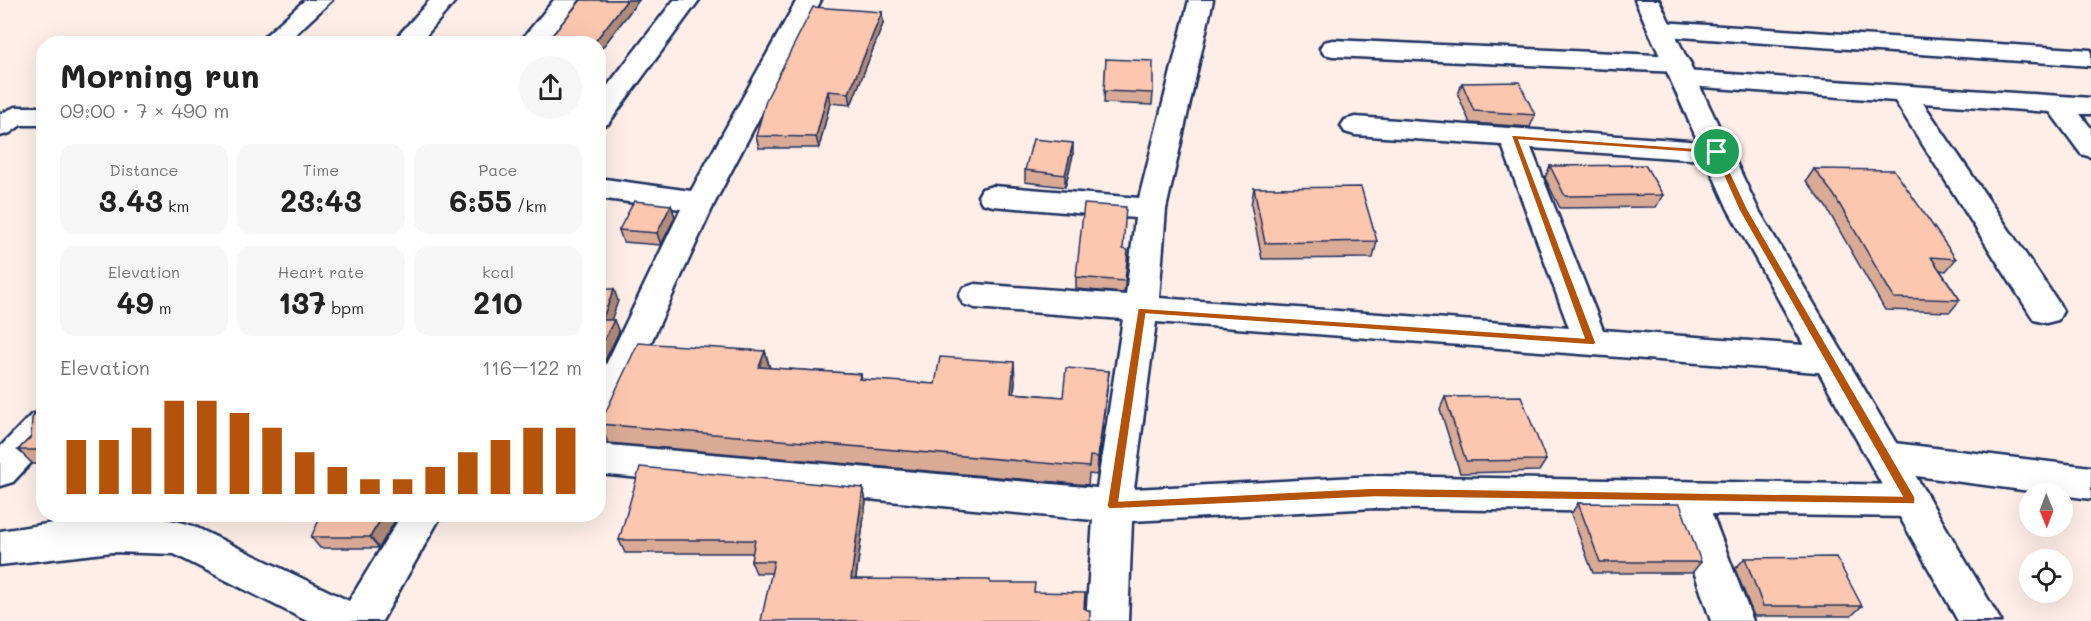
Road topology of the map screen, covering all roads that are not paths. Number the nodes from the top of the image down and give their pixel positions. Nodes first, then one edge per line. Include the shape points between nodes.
1 (320, 0) edge
2 (444, 0) edge
3 (567, 0) edge
4 (687, 0) edge
5 (809, 0) edge
6 (1201, 0) edge
7 (1647, 0) edge
8 (1661, 30) junction
9 (278, 36) edge
10 (411, 36) edge
11 (538, 36) edge
12 (1334, 48) dead end
13 (2091, 58) edge
14 (1681, 71) junction
15 (1903, 93) junction
16 (2058, 104) junction
17 (2091, 106) edge
18 (606, 107) edge
19 (36, 116) edge
20 (1355, 126) dead end
21 (0, 127) edge
22 (1514, 137) junction
23 (2091, 148) edge
24 (1717, 152) junction
25 (606, 189) edge
26 (993, 196) dead end
27 (700, 202) junction
28 (1151, 209) junction
29 (975, 296) dead end
30 (1142, 310) junction
31 (2046, 311) dead end
32 (1591, 343) junction
33 (1830, 360) junction
34 (606, 402) edge
35 (36, 433) edge
36 (1886, 457) junction
37 (606, 460) edge
38 (0, 471) edge
39 (2091, 483) edge
40 (1687, 497) junction
41 (1911, 501) junction
42 (1113, 506) junction
43 (418, 522) edge
44 (159, 524) edge
45 (0, 548) edge
46 (348, 621) edge
47 (360, 621) edge
48 (1107, 621) edge
49 (1731, 621) edge
50 (1980, 621) edge

1 - 9 street
2 - 10 street
3 - 11 street
4 - 18 street
5 - 27 street
6 - 28 street
7 - 8 street
8 - 13 street
8 - 14 street
12 - 14 street
14 - 15 street
14 - 24 street
15 - 16 street
15 - 31 street
16 - 17 street
16 - 23 street
19 - 21 street via 15,116
20 - 22 street
22 - 24 street
22 - 32 street
24 - 33 street via 1743,210
25 - 27 street
26 - 28 street
27 - 34 street
28 - 30 street
29 - 30 street
30 - 32 street
30 - 42 street
32 - 33 street
33 - 36 street
35 - 38 street
36 - 39 street
36 - 41 street
37 - 42 street
40 - 41 street
40 - 42 street via 1375,492
40 - 49 street
41 - 50 street
42 - 48 street
43 - 47 street
44 - 45 street via 115,535
44 - 46 street

